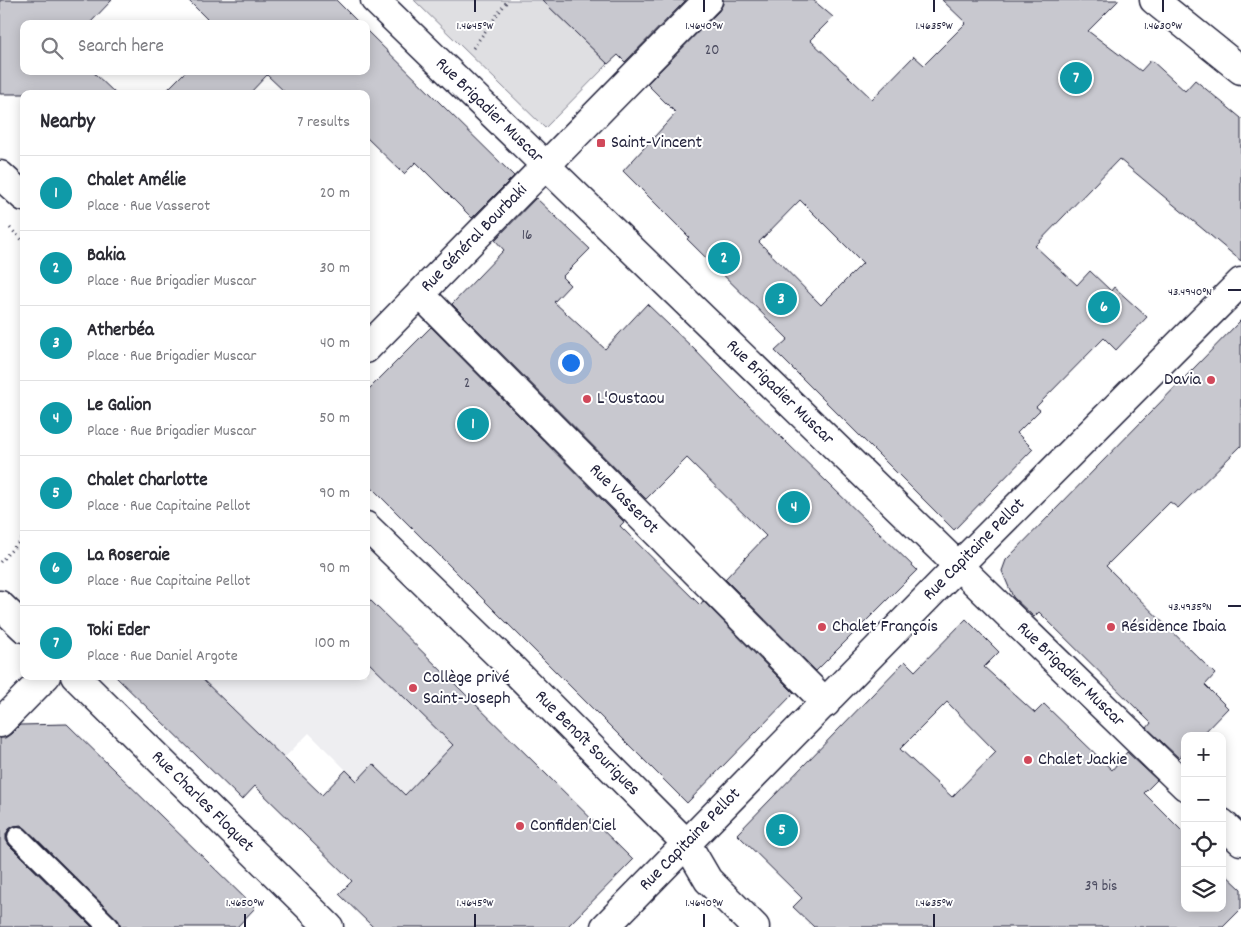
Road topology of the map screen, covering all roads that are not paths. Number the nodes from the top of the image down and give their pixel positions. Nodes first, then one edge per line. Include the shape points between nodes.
1 (375, 0) edge
2 (708, 0) edge
3 (1154, 0) edge
4 (1241, 70) edge
5 (546, 166) junction
6 (0, 175) edge
7 (20, 193) edge
8 (1241, 282) edge
9 (420, 294) junction
10 (370, 345) edge
11 (370, 530) edge
12 (958, 566) junction
13 (0, 606) edge
14 (20, 624) edge
15 (42, 680) edge
16 (79, 680) edge
17 (826, 703) junction
18 (0, 723) edge
19 (1181, 782) edge
20 (1226, 827) edge
21 (18, 837) dead end
22 (1241, 841) edge
23 (687, 844) junction
24 (109, 927) edge
25 (328, 927) edge
26 (605, 927) edge
27 (756, 927) edge

1 - 5 street, Rue Brigadier Muscar
2 - 5 street, Rue Général Bourbaki
3 - 4 street
5 - 9 street, Rue Général Bourbaki
5 - 12 street, Rue Brigadier Muscar
6 - 7 street
8 - 12 street, Rue Capitaine Pellot
9 - 10 street, Rue Général Bourbaki
9 - 17 street, Rue Vasserot
11 - 23 street, Rue Benoît Sourigues via 512,667
12 - 17 street, Rue Capitaine Pellot
12 - 19 street, Rue Brigadier Muscar
13 - 14 street
15 - 18 street
16 - 25 street, Rue Charles Floquet
17 - 23 street, Rue Capitaine Pellot
20 - 22 street
21 - 24 lane
23 - 26 street, Rue Capitaine Pellot
23 - 27 street, Rue Benoît Sourigues via 708,880

